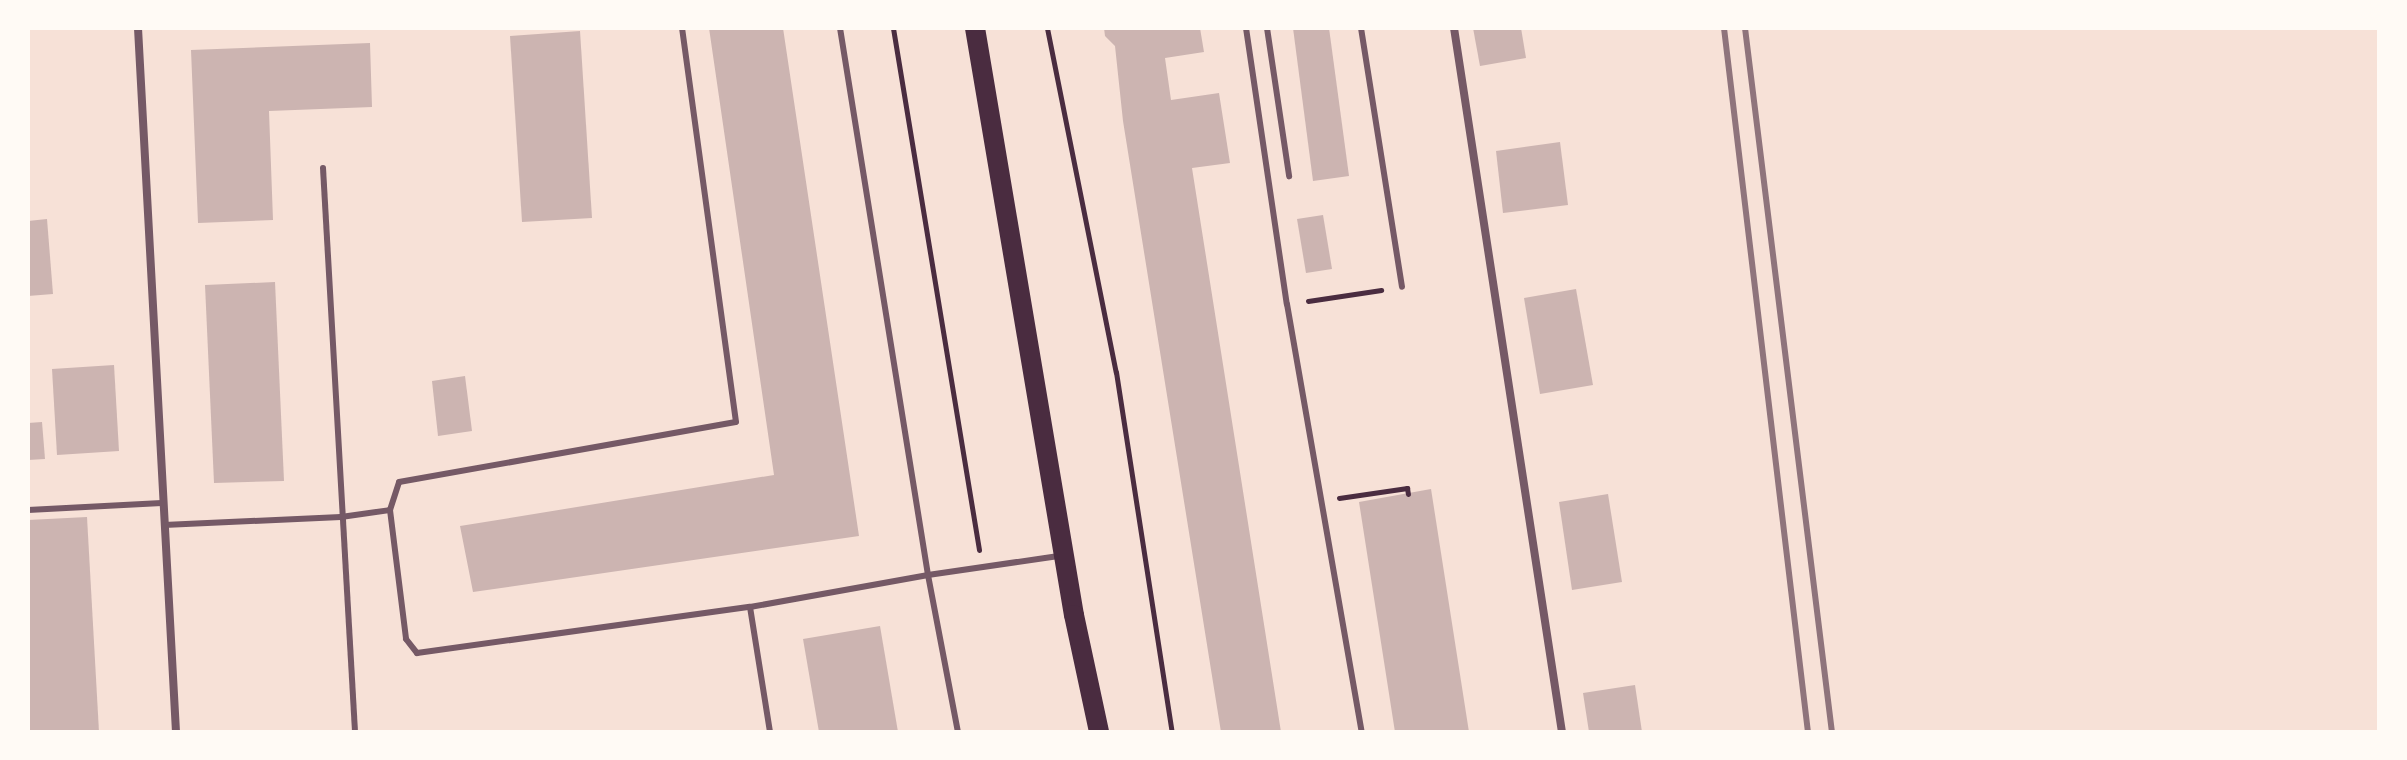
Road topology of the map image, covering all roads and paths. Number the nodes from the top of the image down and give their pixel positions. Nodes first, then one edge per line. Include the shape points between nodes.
1 (138, 28) edge
2 (682, 28) edge
3 (840, 28) edge
4 (893, 28) edge
5 (975, 28) edge
6 (1047, 28) edge
7 (1246, 28) edge
8 (1267, 28) edge
9 (1361, 28) edge
10 (1454, 28) edge
11 (323, 168) dead end
12 (1289, 176) dead end
13 (1402, 287) joint
14 (1327, 298) dead end
15 (1408, 494) dead end
16 (1353, 496) dead end
17 (162, 503) junction
18 (28, 510) edge
19 (390, 510) junction
20 (341, 517) junction
21 (164, 525) junction
22 (1064, 555) junction
23 (982, 567) junction
24 (928, 575) junction
25 (750, 607) junction
26 (176, 732) edge
27 (355, 732) edge
28 (770, 732) edge
29 (958, 732) edge
30 (1099, 732) edge
31 (1172, 732) edge
32 (1362, 732) edge
33 (1562, 732) edge

1 - 17 street
2 - 19 lane via 736,422 399,482
3 - 24 lane
4 - 23 path
5 - 22 main road
6 - 31 path via 1116,372
7 - 32 lane via 1287,304
8 - 12 lane
9 - 13 lane
10 - 33 street
11 - 20 lane
13 - 14 path
15 - 16 path via 1407,488
17 - 18 lane
17 - 21 street
19 - 20 lane
19 - 25 lane via 406,639 417,653
20 - 21 lane
20 - 27 lane
21 - 26 street
22 - 23 lane
22 - 30 main road
23 - 24 lane
24 - 25 lane
24 - 29 lane
25 - 28 lane

